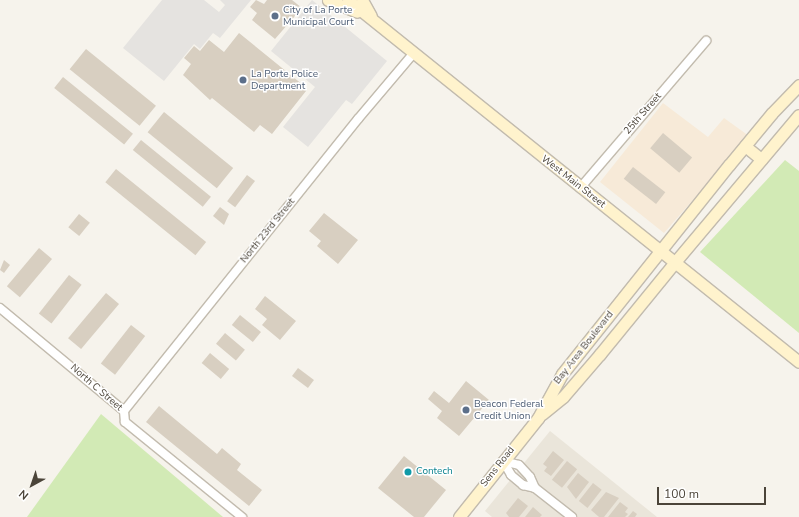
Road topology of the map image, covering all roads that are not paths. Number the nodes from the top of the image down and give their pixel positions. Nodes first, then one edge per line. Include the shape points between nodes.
1 (328, 0) edge
2 (348, 0) edge
3 (362, 0) edge
4 (370, 18) junction
5 (706, 41) dead end
6 (413, 54) junction
7 (799, 85) edge
8 (799, 115) edge
9 (745, 146) junction
10 (760, 159) junction
11 (580, 188) junction
12 (661, 251) junction
13 (675, 262) junction
14 (0, 308) edge
15 (799, 362) edge
16 (553, 388) junction
17 (563, 397) junction
18 (124, 411) junction
19 (538, 418) junction
20 (503, 461) junction
21 (535, 488) junction
22 (242, 517) edge
23 (459, 517) edge
24 (572, 517) edge

1 - 4 main road
2 - 4 main road, West Main Street
3 - 4 main road
4 - 6 main road, West Main Street
5 - 11 street, 25th Street
6 - 11 main road, West Main Street
6 - 18 street, North 23rd Street
7 - 9 main road, Bay Area Boulevard
8 - 10 main road, Bay Area Boulevard
9 - 10 main road
9 - 12 main road, Bay Area Boulevard
10 - 13 main road, Bay Area Boulevard
11 - 12 main road, West Main Street
12 - 13 main road, West Main Street
12 - 16 main road, Bay Area Boulevard
13 - 15 main road, West Main Street
13 - 17 main road, Bay Area Boulevard
14 - 18 street, North C Street
16 - 17 main road
16 - 19 main road, Bay Area Boulevard
17 - 19 main road, Bay Area Boulevard
18 - 22 street, North C Street via 125,422
19 - 20 main road, Sens Road
20 - 21 street via 511,475 523,484
20 - 21 street via 519,466 530,477
20 - 23 main road, Sens Road
21 - 24 street

